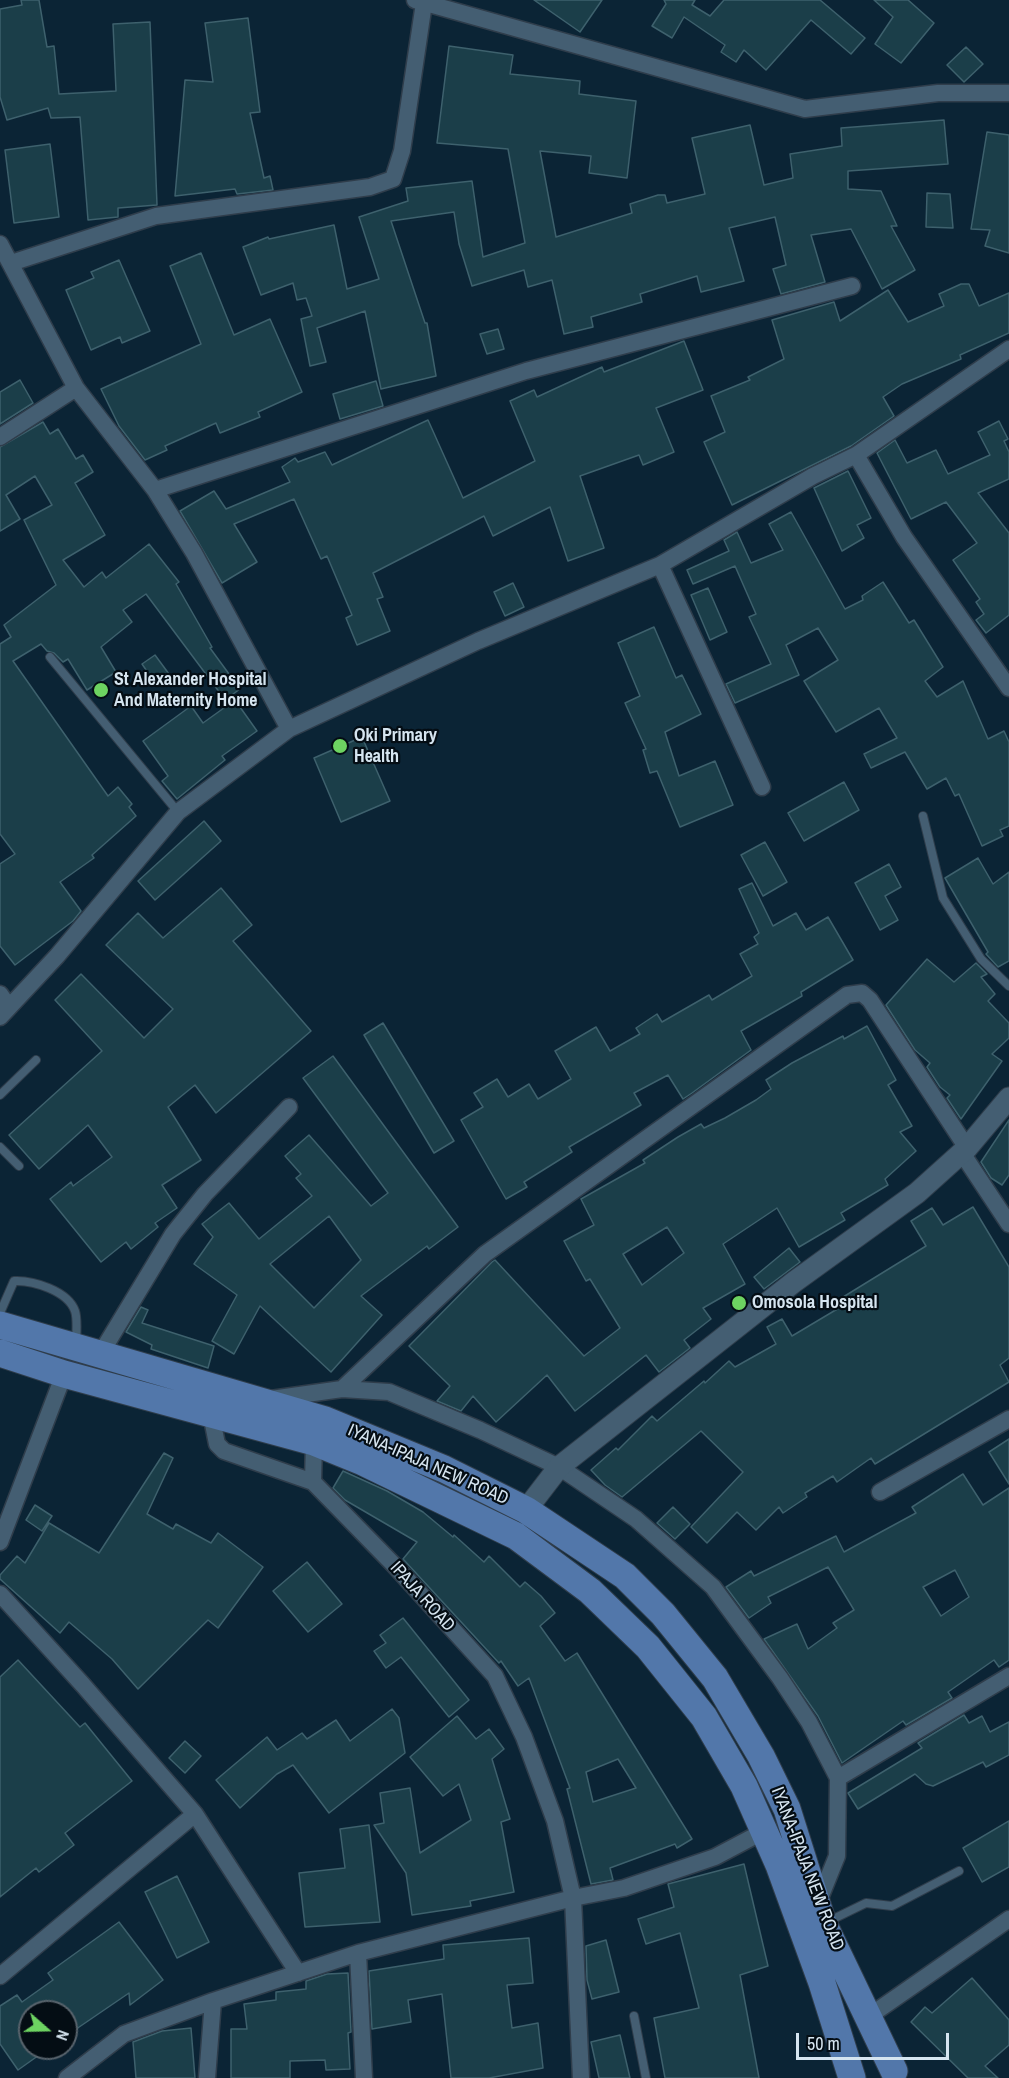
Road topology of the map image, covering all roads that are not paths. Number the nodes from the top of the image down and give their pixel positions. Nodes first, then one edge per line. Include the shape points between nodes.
1 (419, 1) edge
2 (1009, 93) edge
3 (0, 244) edge
4 (11, 263) junction
5 (852, 286) dead end
6 (1009, 349) edge
7 (76, 388) junction
8 (0, 437) edge
9 (856, 455) junction
10 (155, 490) junction
11 (660, 565) junction
12 (50, 657) dead end
13 (1009, 688) edge
14 (289, 729) junction
15 (762, 787) dead end
16 (178, 812) junction
17 (922, 816) dead end
18 (1009, 986) edge
19 (3, 1006) edge
20 (36, 1060) dead end
21 (0, 1095) edge
22 (1009, 1098) edge
23 (289, 1107) dead end
24 (0, 1147) edge
25 (964, 1151) junction
26 (19, 1166) dead end
27 (1009, 1224) edge
28 (0, 1313) edge
29 (0, 1325) edge
30 (89, 1350) junction
31 (0, 1353) edge
32 (64, 1374) junction
33 (342, 1389) junction
34 (258, 1401) junction
35 (211, 1414) junction
36 (1009, 1419) edge
37 (319, 1431) junction
38 (559, 1467) junction
39 (314, 1482) junction
40 (880, 1492) dead end
41 (525, 1510) junction
42 (0, 1542) edge
43 (0, 1594) edge
44 (1009, 1676) edge
45 (838, 1778) junction
46 (195, 1814) junction
47 (766, 1830) junction
48 (959, 1871) dead end
49 (573, 1898) junction
50 (820, 1913) junction
51 (1009, 1919) edge
52 (358, 1953) junction
53 (298, 1973) junction
54 (0, 1976) edge
55 (213, 2001) junction
56 (634, 2016) dead end
57 (868, 2017) junction
58 (899, 2074) edge
59 (66, 2078) edge
60 (207, 2078) edge
61 (364, 2078) edge
62 (581, 2078) edge
63 (646, 2078) edge
64 (853, 2078) edge

1 - 2 street via 806,109 938,93
1 - 4 street via 402,151 393,179 370,188 156,216
3 - 4 street
4 - 7 street
5 - 10 street via 526,371
6 - 9 street
7 - 8 street
7 - 10 street
9 - 11 street
9 - 13 street via 904,537
10 - 14 street via 194,553
11 - 14 street via 478,641
11 - 15 street
12 - 16 lane
14 - 16 street
16 - 19 street via 57,956
17 - 18 lane via 943,898 981,959
20 - 21 lane
22 - 25 street
23 - 30 street via 204,1194
24 - 26 lane
25 - 27 street
25 - 33 street via 870,1000 862,993 847,995 485,1254
25 - 38 street via 917,1193 794,1282
28 - 30 lane via 15,1281 31,1280 68,1299
29 - 30 main road
30 - 34 main road
31 - 32 main road
32 - 35 main road
32 - 42 street
33 - 34 street
33 - 38 street via 389,1392
34 - 37 main road
35 - 37 main road
35 - 39 street via 217,1444 224,1451
36 - 40 street
37 - 39 street
37 - 41 main road, IYANA-IPAJA NEW ROAD via 444,1469
37 - 47 main road, IYANA-IPAJA NEW ROAD via 363,1462 516,1536 590,1591 648,1647 704,1717
38 - 41 street
38 - 45 street via 636,1519 712,1587 780,1678 809,1722
39 - 49 street, IPAJA ROAD via 495,1676 524,1737 555,1821
41 - 50 main road, IYANA-IPAJA NEW ROAD via 625,1576 663,1614 715,1678 788,1809
43 - 46 street
44 - 45 street
45 - 50 street via 837,1856
46 - 53 street
46 - 54 street
47 - 49 street via 715,1857 624,1888
47 - 64 main road, IYANA-IPAJA NEW ROAD
48 - 50 lane via 892,1906 866,1903
49 - 52 street
49 - 62 street, IPAJA ROAD
50 - 57 main road, IYANA-IPAJA NEW ROAD
51 - 57 street
52 - 53 street
52 - 61 street
53 - 55 street
55 - 59 street via 124,2034
55 - 60 street
56 - 63 lane
57 - 58 main road, IYANA-IPAJA NEW ROAD
58 - 64 main road via 872,2068

